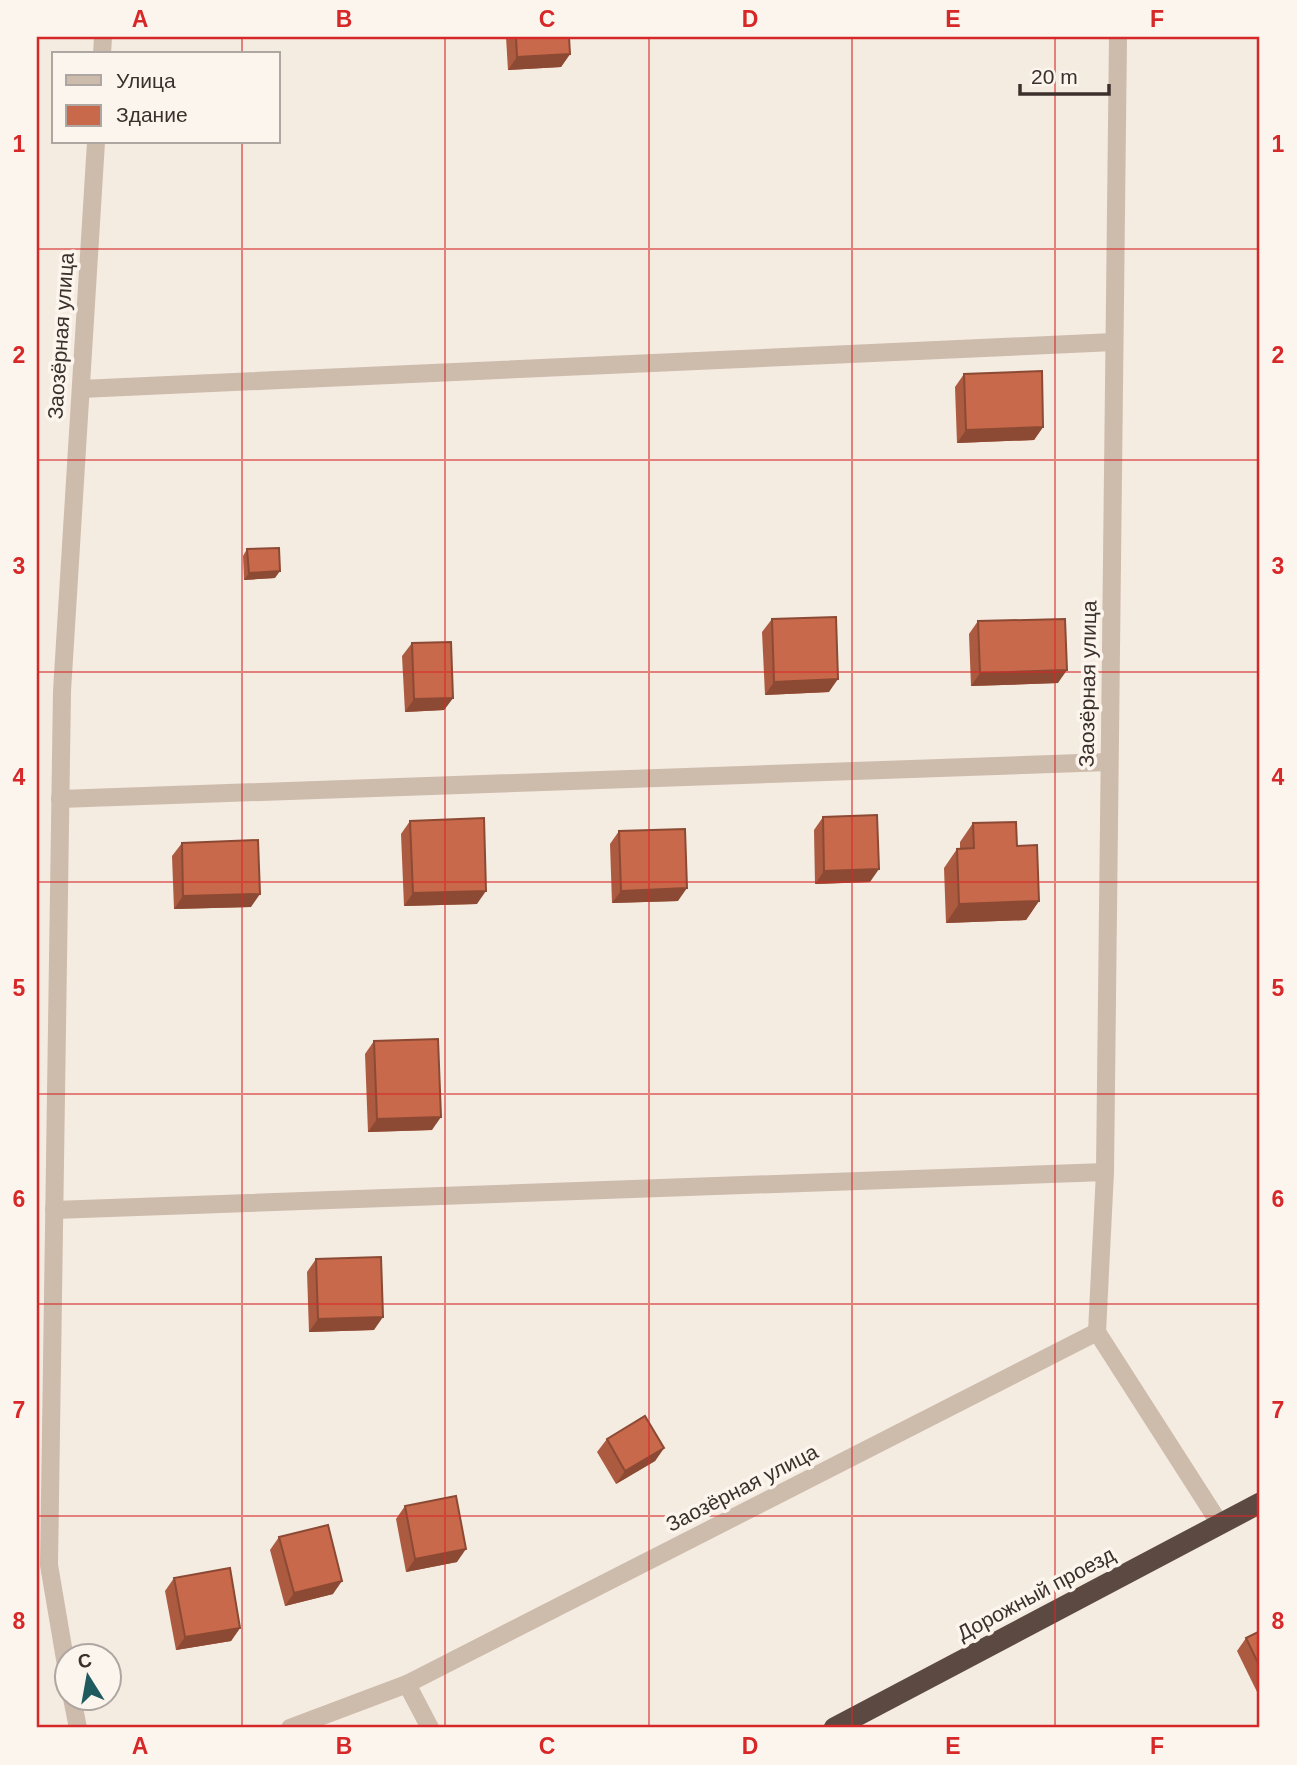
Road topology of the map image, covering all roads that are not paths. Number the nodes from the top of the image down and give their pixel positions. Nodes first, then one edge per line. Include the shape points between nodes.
1 (1118, 37) edge
2 (96, 144) edge
3 (1114, 342) junction
4 (81, 389) junction
5 (1110, 762) junction
6 (60, 799) junction
7 (1105, 1172) junction
8 (54, 1210) junction
9 (1097, 1332) junction
10 (1260, 1503) edge
11 (1220, 1524) junction
12 (62, 1642) edge
13 (407, 1684) junction
14 (290, 1728) edge
15 (430, 1728) edge
16 (834, 1728) edge

1 - 3 street, Заозёрная улица
2 - 4 street, Заозёрная улица
3 - 4 street
3 - 5 street, Заозёрная улица
4 - 6 street, Заозёрная улица via 62,691
5 - 6 street
5 - 7 street, Заозёрная улица
6 - 8 street, Заозёрная улица
7 - 8 street
7 - 9 street, Заозёрная улица
8 - 12 street, Заозёрная улица via 49,1564
9 - 11 street
9 - 13 street, Заозёрная улица
10 - 11 highway, Дорожный проезд
11 - 16 highway, Дорожный проезд
13 - 14 street, Заозёрная улица
13 - 15 street

